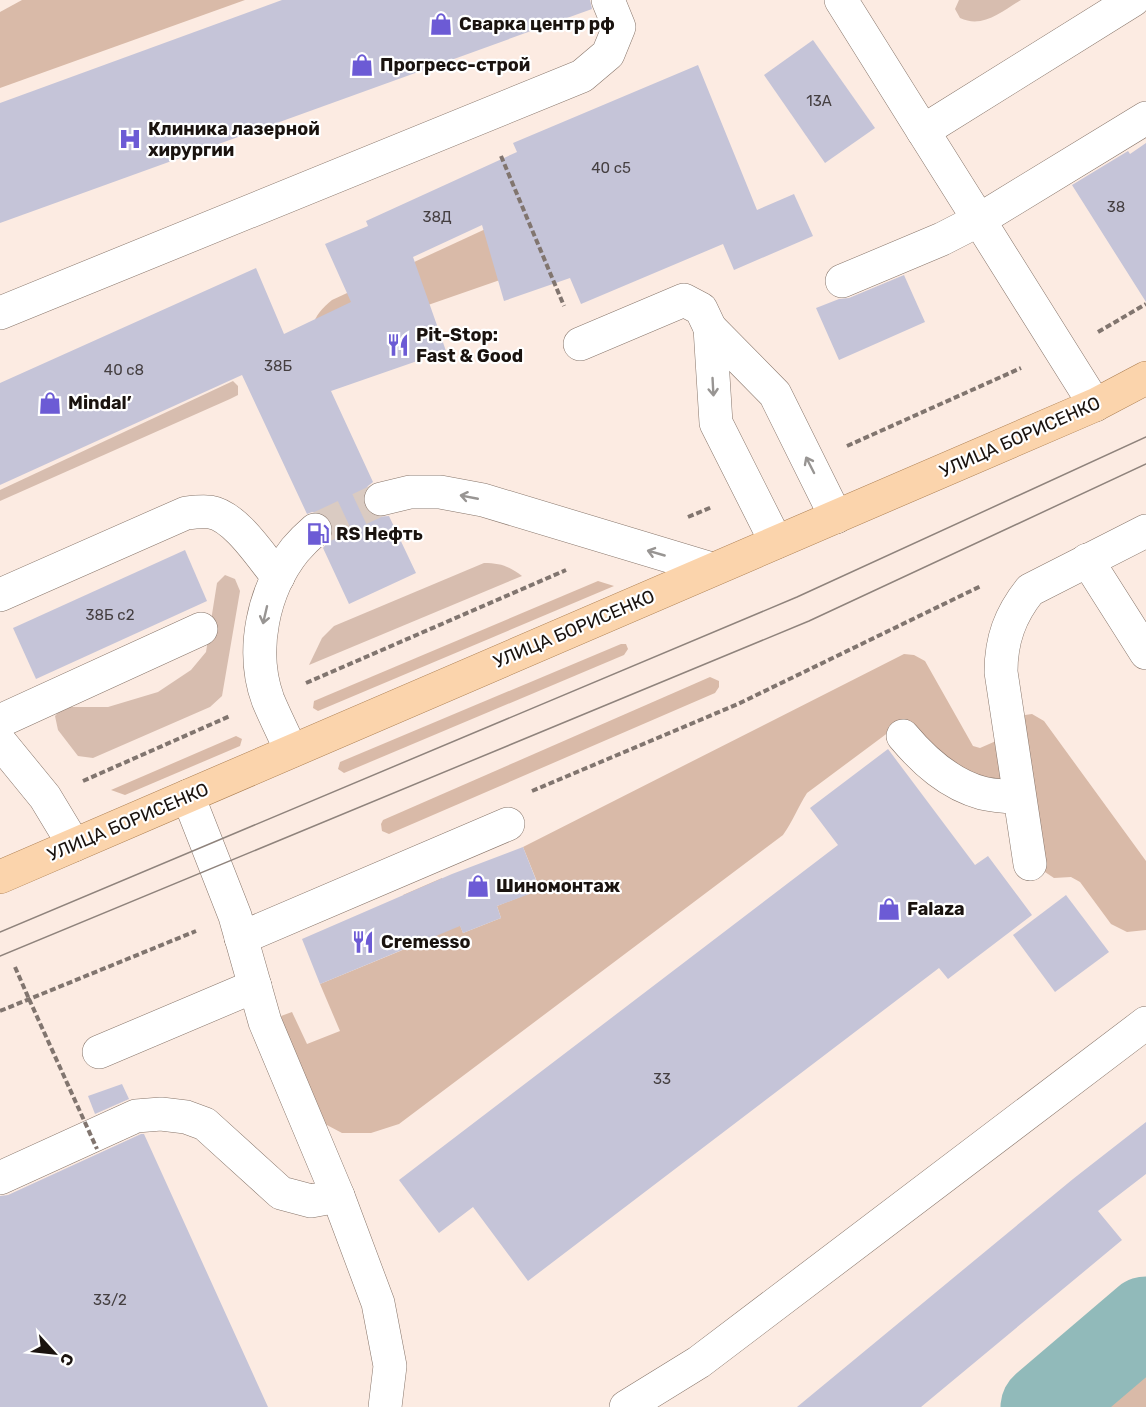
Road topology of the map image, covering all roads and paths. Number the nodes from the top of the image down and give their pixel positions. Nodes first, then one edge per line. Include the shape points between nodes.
1 (608, 0) edge
2 (841, 0) edge
3 (1133, 0) edge
4 (1146, 118) edge
5 (923, 131) junction
6 (510, 177) dead end
7 (979, 220) junction
8 (553, 280) dead end
9 (842, 281) dead end
10 (0, 313) edge
11 (710, 328) junction
12 (580, 344) dead end
13 (1143, 386) edge
14 (1095, 405) junction
15 (381, 500) tunnel mouth
16 (836, 517) junction
17 (315, 530) tunnel mouth
18 (1146, 531) edge
19 (776, 542) junction
20 (1087, 560) junction
21 (712, 569) junction
22 (278, 577) junction
23 (985, 584) dead end
24 (0, 595) edge
25 (201, 628) dead end
26 (1146, 653) edge
27 (0, 721) edge
28 (903, 736) dead end
29 (0, 742) edge
30 (291, 751) junction
31 (530, 791) dead end
32 (188, 796) junction
33 (1019, 798) junction
34 (508, 824) dead end
35 (74, 845) junction
36 (1030, 864) dead end
37 (0, 877) edge
38 (238, 927) junction
39 (15, 967) dead end
40 (255, 986) junction
41 (29, 999) junction
42 (0, 1011) edge
43 (1146, 1023) edge
44 (99, 1052) dead end
45 (97, 1149) dead end
46 (0, 1178) edge
47 (338, 1196) junction
48 (385, 1407) edge
49 (626, 1407) edge

1 - 10 lane via 618,27 608,54 582,76
2 - 5 lane
3 - 5 lane
4 - 7 lane
5 - 7 lane
6 - 8 path
7 - 9 lane
7 - 14 lane
11 - 12 lane via 701,309 684,300
16 -> 11 lane via 775,394
11 -> 19 lane via 716,423
13 - 14 main road, УЛИЦА БОРИСЕНКО
14 - 16 main road, УЛИЦА БОРИСЕНКО
21 -> 15 lane via 483,500 440,492 410,492
16 - 19 main road, УЛИЦА БОРИСЕНКО
17 - 22 lane via 295,550
18 - 20 lane
19 - 21 main road, УЛИЦА БОРИСЕНКО
20 - 26 lane
20 - 33 lane via 1030,590 1006,632 1001,672
21 - 30 main road, УЛИЦА БОРИСЕНКО
22 - 24 lane via 237,527 212,512 199,512 186,513
22 -> 30 lane via 265,611 260,640 261,670 268,699
23 - 31 path via 738,704
25 - 27 lane
28 - 33 lane via 934,769 959,783 981,792
29 - 35 lane via 45,797
30 - 32 main road, УЛИЦА БОРИСЕНКО
32 - 35 main road, УЛИЦА БОРИСЕНКО
32 - 38 lane
33 - 36 lane
34 - 38 lane
35 - 37 main road, УЛИЦА БОРИСЕНКО
38 - 40 lane
38 - 41 path
39 - 41 path
40 - 44 lane
40 - 47 lane via 264,1022
41 - 42 path
41 - 45 path, bridge
43 - 49 lane via 699,1362
46 - 47 lane via 136,1116 161,1114 204,1124 281,1193 311,1201
47 - 48 lane via 378,1303 390,1366

